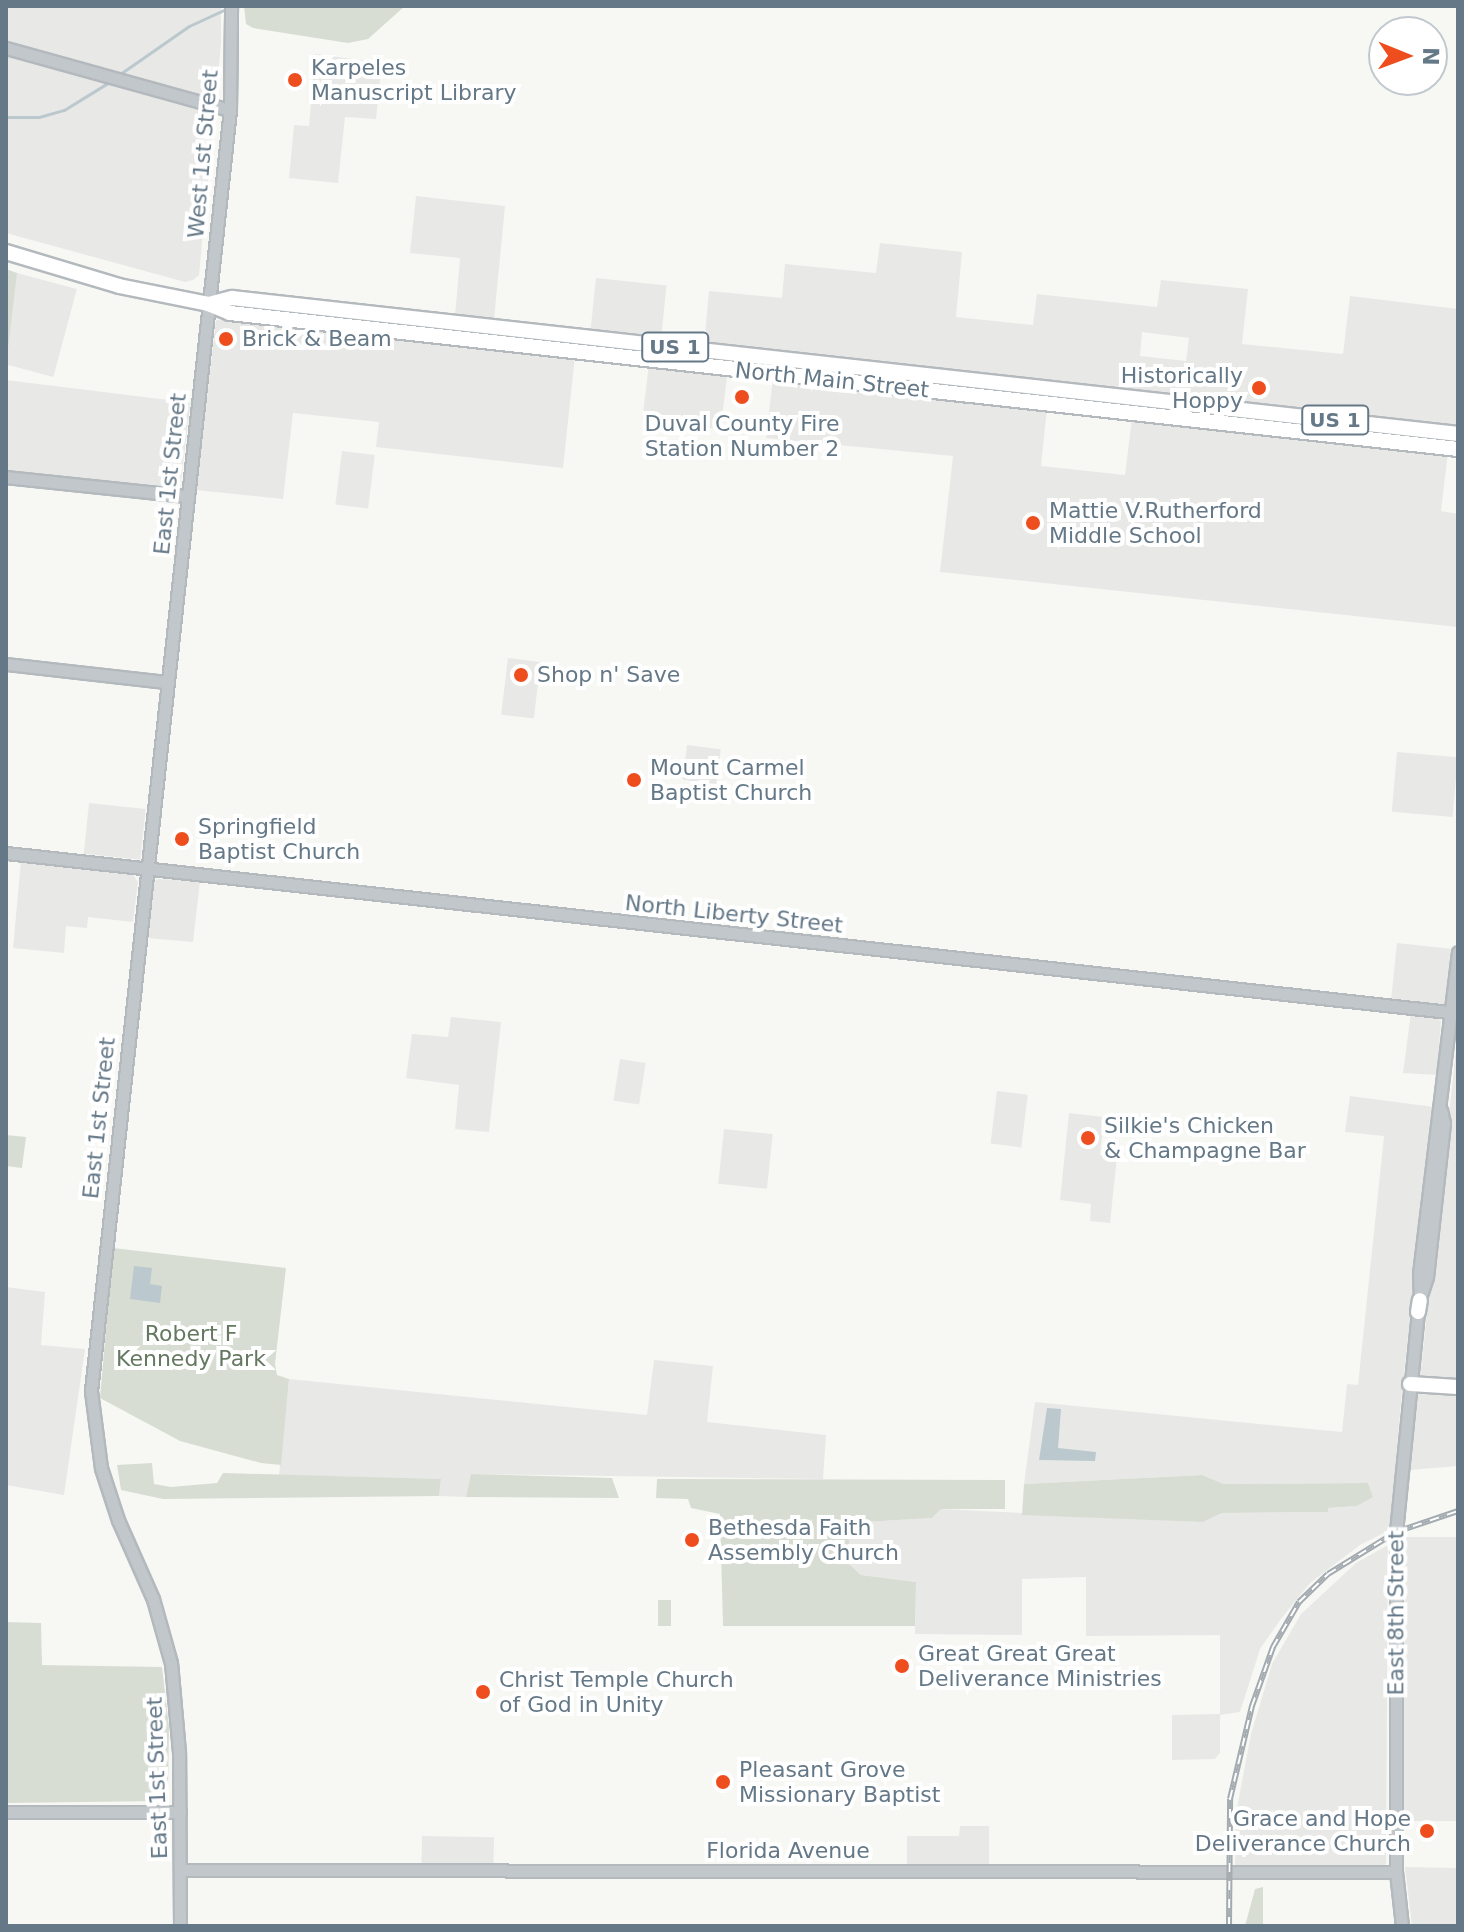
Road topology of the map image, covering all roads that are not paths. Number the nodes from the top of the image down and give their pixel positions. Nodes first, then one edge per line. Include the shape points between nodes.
1 (232, 12) edge
2 (6, 48) edge
3 (230, 110) junction
4 (6, 252) edge
5 (208, 304) junction
6 (1458, 434) edge
7 (1458, 449) edge
8 (6, 477) edge
9 (188, 496) junction
10 (6, 664) edge
11 (167, 682) junction
12 (6, 853) edge
13 (147, 869) junction
14 (1458, 952) edge
15 (1455, 1013) edge
16 (1410, 1384) junction
17 (1458, 1387) edge
18 (6, 1812) edge
19 (180, 1812) junction
20 (181, 1870) junction
21 (1396, 1872) junction
22 (180, 1926) edge
23 (1402, 1926) edge

1 - 3 street, West 1st Street
2 - 3 street
3 - 5 street, West 1st Street
4 - 5 main road, North Main Street / US 1 via 119,286
5 - 6 main road, North Main Street / US 1 via 232,298
5 - 7 main road, North Main Street / US 1 via 241,315
5 - 9 street, East 1st Street
8 - 9 street
9 - 11 street, East 1st Street
10 - 11 street
11 - 13 street, East 1st Street
12 - 13 street, North Liberty Street
13 - 15 street, North Liberty Street
13 - 19 street, East 1st Street via 92,1420 104,1480 153,1599 171,1663
14 - 15 street, East 8th Street
15 - 16 street, East 8th Street
16 - 17 main road
16 - 21 street, East 8th Street via 1396,1532
18 - 19 street
19 - 20 street, East 1st Street
20 - 21 street, Florida Avenue
20 - 22 street, East 1st Street
21 - 23 street, East 8th Street

